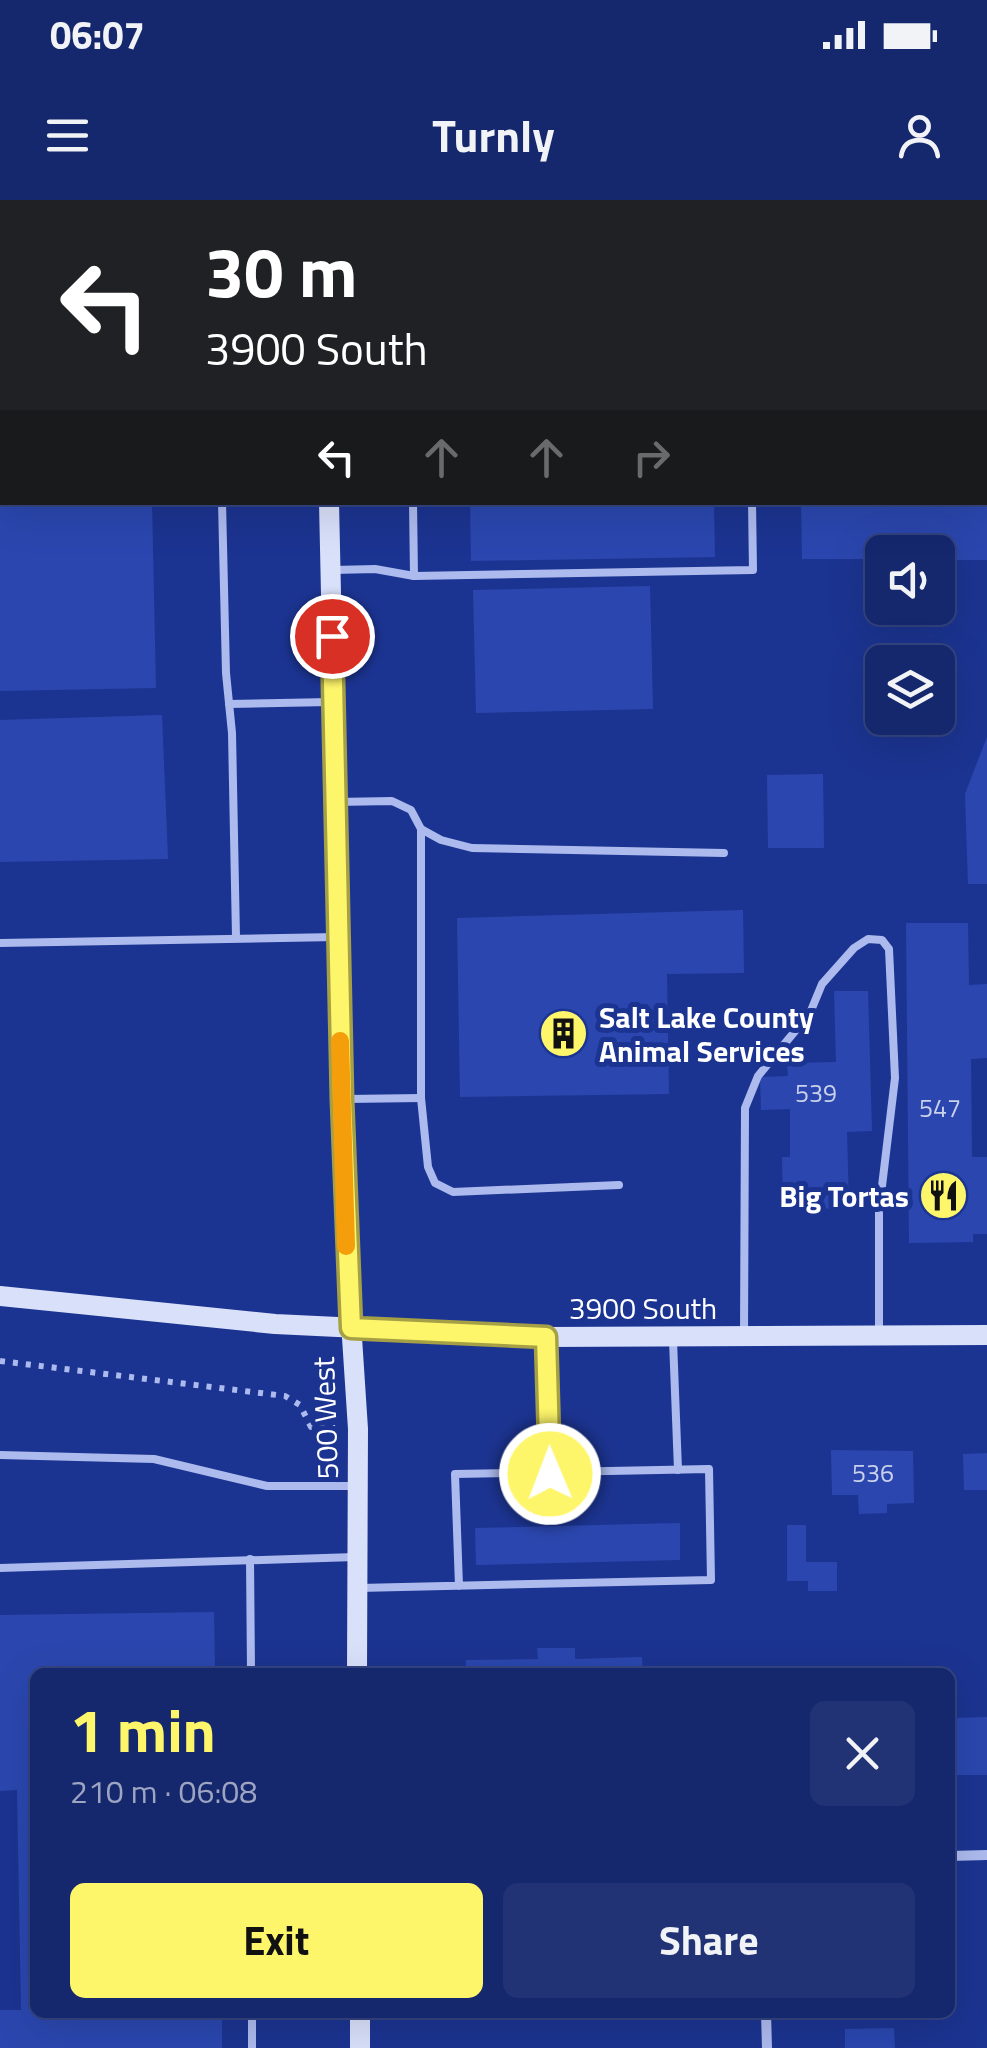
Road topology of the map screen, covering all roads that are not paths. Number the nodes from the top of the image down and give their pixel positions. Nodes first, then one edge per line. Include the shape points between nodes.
1 (222, 505) edge
2 (328, 505) edge
3 (413, 505) edge
4 (752, 505) edge
5 (330, 570) junction
6 (414, 576) junction
7 (333, 702) junction
8 (229, 704) junction
9 (335, 802) junction
10 (421, 830) junction
11 (724, 853) dead end
12 (337, 937) junction
13 (236, 938) junction
14 (0, 942) edge
15 (421, 1098) junction
16 (342, 1099) junction
17 (618, 1185) dead end
18 (0, 1296) edge
19 (351, 1328) junction
20 (987, 1336) edge
21 (546, 1337) junction
22 (880, 1337) junction
23 (673, 1338) junction
24 (744, 1338) junction
25 (0, 1454) edge
26 (678, 1470) junction
27 (550, 1474) junction
28 (358, 1486) junction
29 (358, 1556) junction
30 (250, 1560) junction
31 (0, 1568) edge
32 (459, 1586) junction
33 (359, 1588) junction
34 (251, 1668) edge
35 (357, 1668) edge
36 (987, 1855) edge
37 (955, 1856) edge
38 (252, 2018) edge
39 (360, 2018) edge
40 (766, 2018) edge
41 (252, 2048) edge
42 (360, 2048) edge
43 (767, 2048) edge

1 - 8 lane
2 - 5 main road, 500 West
3 - 6 lane
4 - 6 lane via 753,570
5 - 6 lane
5 - 7 main road, 500 West
7 - 8 lane
7 - 9 main road, 500 West
8 - 13 lane
9 - 10 lane via 392,801 412,810
9 - 12 main road, 500 West
10 - 11 lane via 495,850
10 - 15 lane
12 - 13 lane
12 - 16 main road, 500 West
13 - 14 lane
15 - 16 lane
15 - 17 lane via 428,1168 435,1183 454,1192
16 - 19 main road, 500 West
18 - 19 main road, 3900 South
19 - 21 main road, 3900 South
19 - 28 main road, 500 West
20 - 22 main road, 3900 South
21 - 23 main road, 3900 South
21 - 27 lane
22 - 24 main road, 3900 South
22 - 24 lane via 879,1211 895,1078 889,949 882,940 868,939 822,984 810,1013 758,1076 745,1108
23 - 24 main road, 3900 South
23 - 26 lane
25 - 28 lane via 154,1459 267,1486
26 - 27 lane
26 - 32 lane via 710,1469 711,1580
27 - 32 lane via 456,1474
28 - 29 main road, 500 West
29 - 30 lane
29 - 33 main road, 500 West
30 - 31 lane
30 - 34 lane
32 - 33 lane
33 - 35 main road, 500 West
36 - 37 street
38 - 41 lane
39 - 42 main road
40 - 43 street

